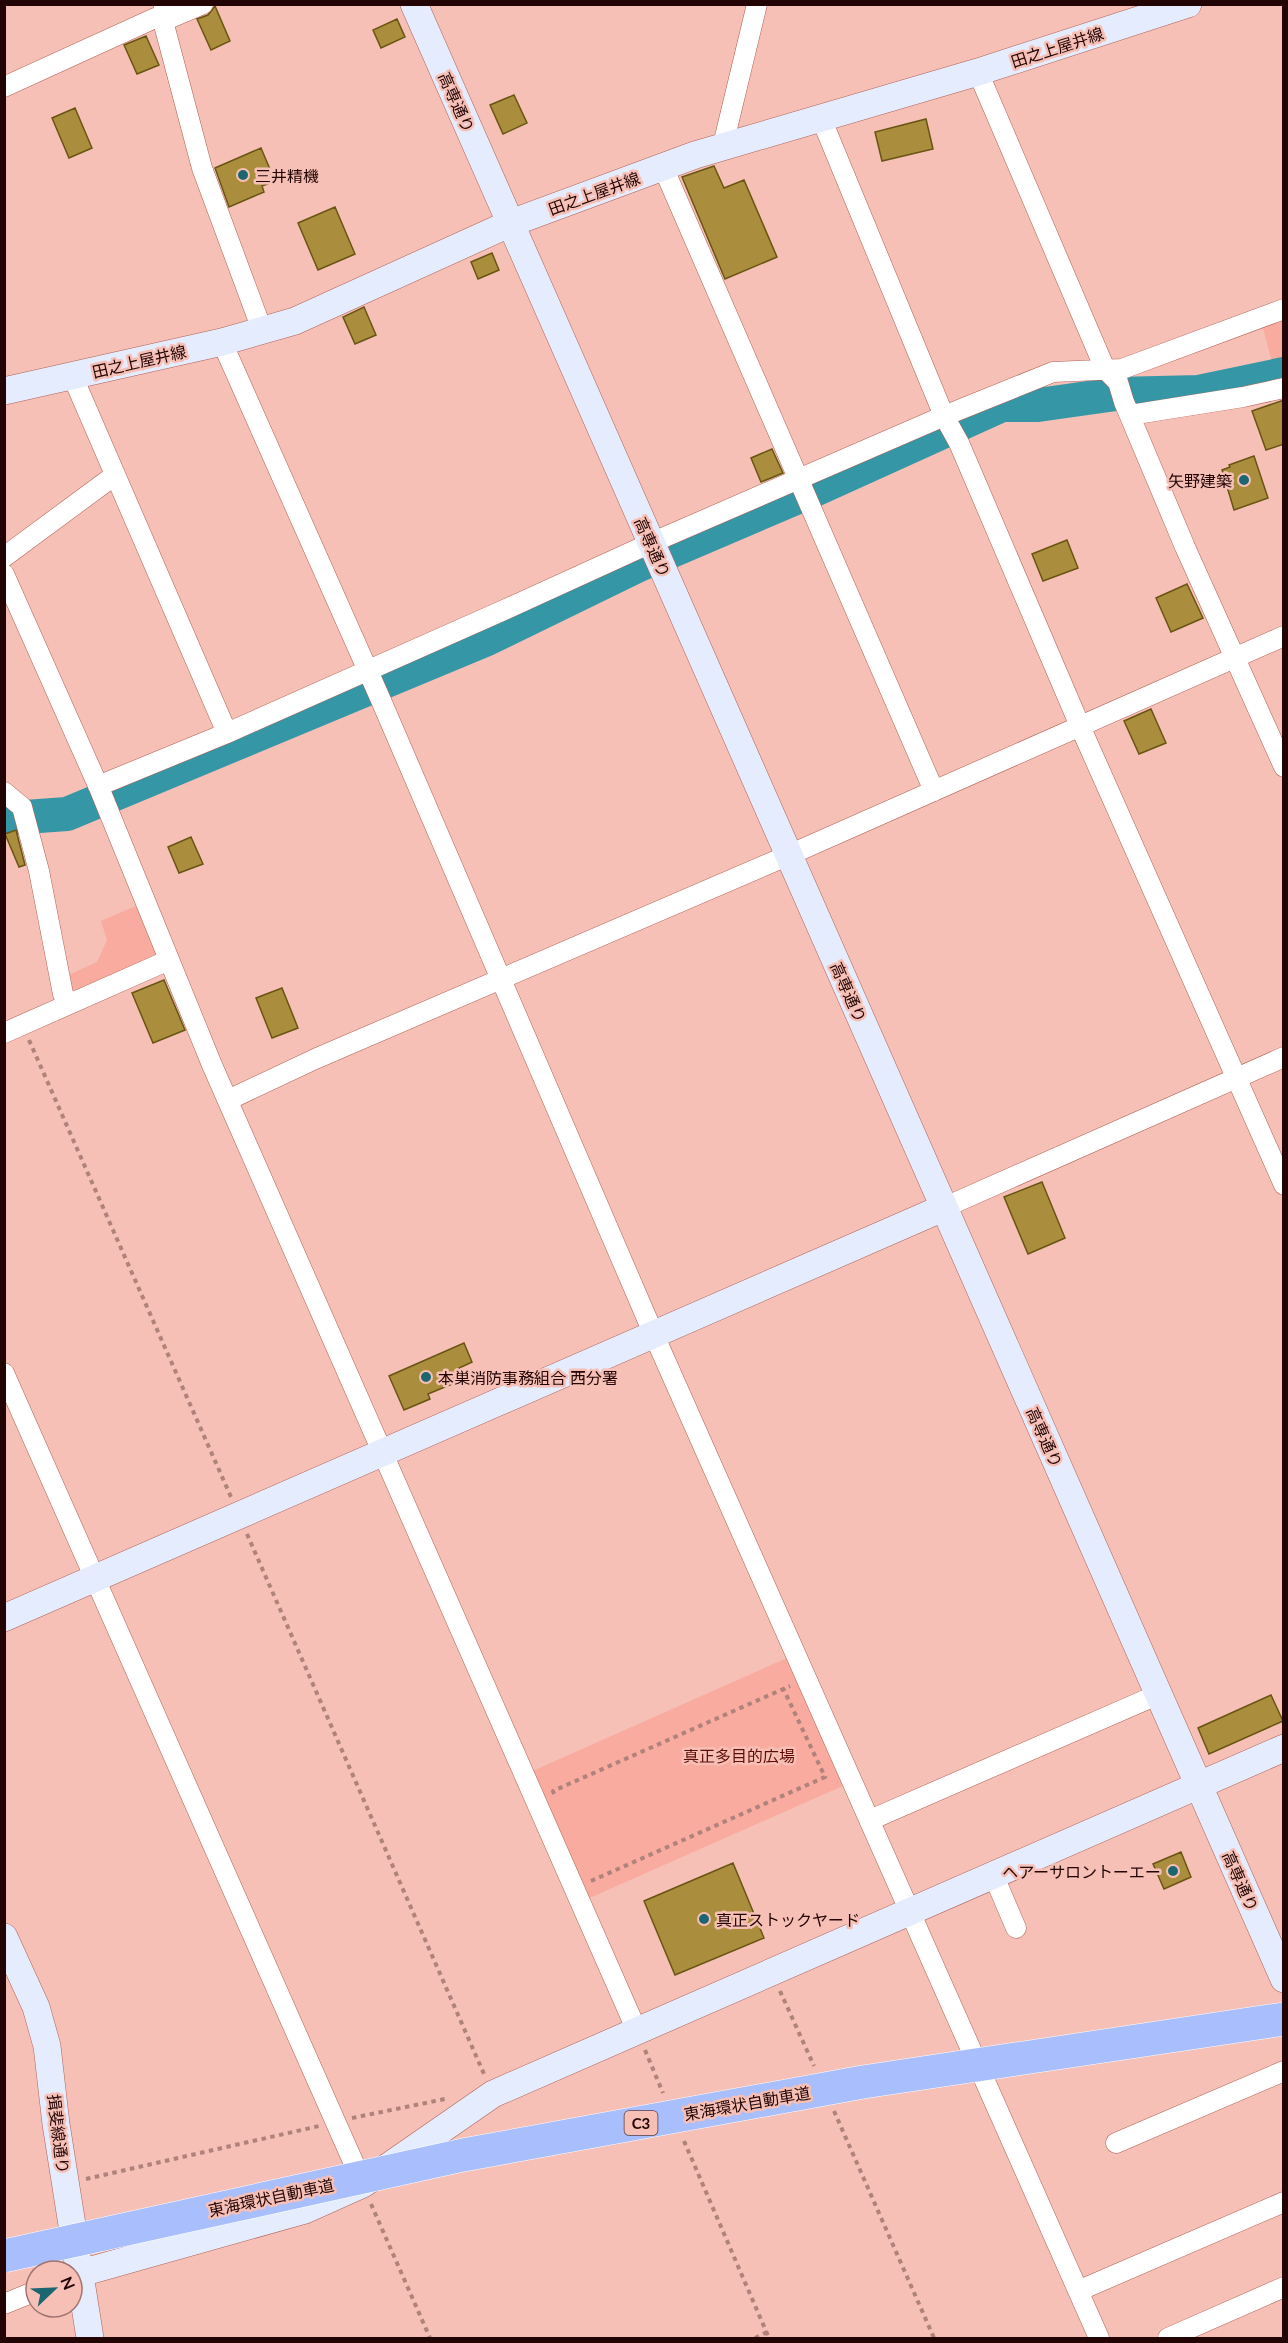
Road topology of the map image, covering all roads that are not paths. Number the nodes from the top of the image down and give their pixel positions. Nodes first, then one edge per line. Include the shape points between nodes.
1 (203, 4) edge
2 (414, 4) edge
3 (757, 4) edge
4 (1188, 4) edge
5 (164, 13) edge
6 (978, 72) junction
7 (4, 87) edge
8 (821, 118) junction
9 (723, 145) junction
10 (663, 167) junction
11 (511, 224) junction
12 (1284, 309) edge
13 (262, 330) junction
14 (222, 342) junction
15 (1105, 369) junction
16 (72, 375) junction
17 (1284, 388) edge
18 (4, 391) edge
19 (1130, 415) junction
20 (944, 416) junction
21 (115, 474) junction
22 (798, 479) junction
23 (656, 553) junction
24 (4, 557) edge
25 (4, 574) edge
26 (1284, 636) edge
27 (1236, 658) junction
28 (368, 671) junction
29 (1080, 726) junction
30 (227, 733) junction
31 (1284, 767) edge
32 (934, 791) junction
33 (4, 792) edge
34 (101, 794) junction
35 (789, 855) junction
36 (169, 960) junction
37 (500, 980) junction
38 (68, 1004) junction
39 (4, 1033) edge
40 (1284, 1057) edge
41 (1236, 1078) junction
42 (228, 1100) junction
43 (1284, 1185) edge
44 (943, 1208) junction
45 (654, 1335) junction
46 (4, 1373) edge
47 (381, 1453) junction
48 (96, 1577) junction
49 (4, 1617) edge
50 (1159, 1694) junction
51 (1284, 1748) edge
52 (1199, 1784) junction
53 (870, 1820) junction
54 (993, 1874) junction
55 (909, 1910) junction
56 (1016, 1928) dead end
57 (4, 1937) edge
58 (1284, 1979) edge
59 (1284, 2019) edge
60 (637, 2031) junction
61 (1284, 2071) edge
62 (1116, 2143) dead end
63 (363, 2184) junction
64 (1284, 2202) edge
65 (4, 2256) edge
66 (75, 2259) edge
67 (84, 2273) edge
68 (1284, 2287) edge
69 (1078, 2292) junction
70 (24, 2296) edge
71 (4, 2304) edge
72 (84, 2309) edge
73 (1206, 2331) edge
74 (90, 2338) edge
75 (1099, 2338) edge
76 (1168, 2338) edge

1 - 5 street
2 - 11 street, 高専通り
3 - 9 street
4 - 6 street, 田之上屋井線
5 - 7 street
5 - 13 street via 202,168
6 - 8 street, 田之上屋井線
6 - 15 street
8 - 9 street, 田之上屋井線
8 - 20 street
9 - 10 street, 田之上屋井線
10 - 11 street, 田之上屋井線
10 - 22 street
11 - 13 street, 田之上屋井線 via 295,321
11 - 23 street, 高専通り
12 - 15 street via 1122,369
13 - 14 street, 田之上屋井線
14 - 16 street, 田之上屋井線
14 - 28 street
15 - 19 street via 1118,382
15 - 20 street via 1053,372
16 - 18 street, 田之上屋井線
16 - 21 street
17 - 19 street
19 - 27 street
20 - 22 street
20 - 29 street
21 - 24 street
21 - 30 street
22 - 23 street
22 - 32 street
23 - 28 street
23 - 35 street, 高専通り
25 - 34 street
26 - 27 street
27 - 29 street
27 - 31 street
28 - 30 street
28 - 37 street
29 - 32 street
29 - 41 street
30 - 34 street
32 - 35 street
33 - 38 street via 22,807
34 - 36 street
35 - 37 street
35 - 44 street, 高専通り
36 - 38 street
36 - 42 street
37 - 42 street
37 - 45 street
38 - 39 street
40 - 41 street
41 - 43 street
41 - 44 street
42 - 47 street
44 - 45 street
44 - 50 street, 高専通り
45 - 47 street
45 - 53 street
46 - 48 street
47 - 48 street
47 - 60 street
48 - 49 street
48 - 63 street
50 - 52 street, 高専通り
50 - 53 street
51 - 52 street
52 - 54 street
52 - 58 street, 高専通り
53 - 55 street
54 - 55 street
54 - 56 street
55 - 60 street
55 - 69 street
57 - 66 street, 揖斐線通り via 36,2007 47,2046
59 - 65 highway, 東海環状自動車道 / C3, bridge via 863,2082 463,2155
60 - 63 street via 486,2099
61 - 62 street
63 - 67 street via 275,2220
64 - 69 street
68 - 73 street
69 - 75 street
70 - 71 street
72 - 74 street, 揖斐線通り
73 - 76 street

